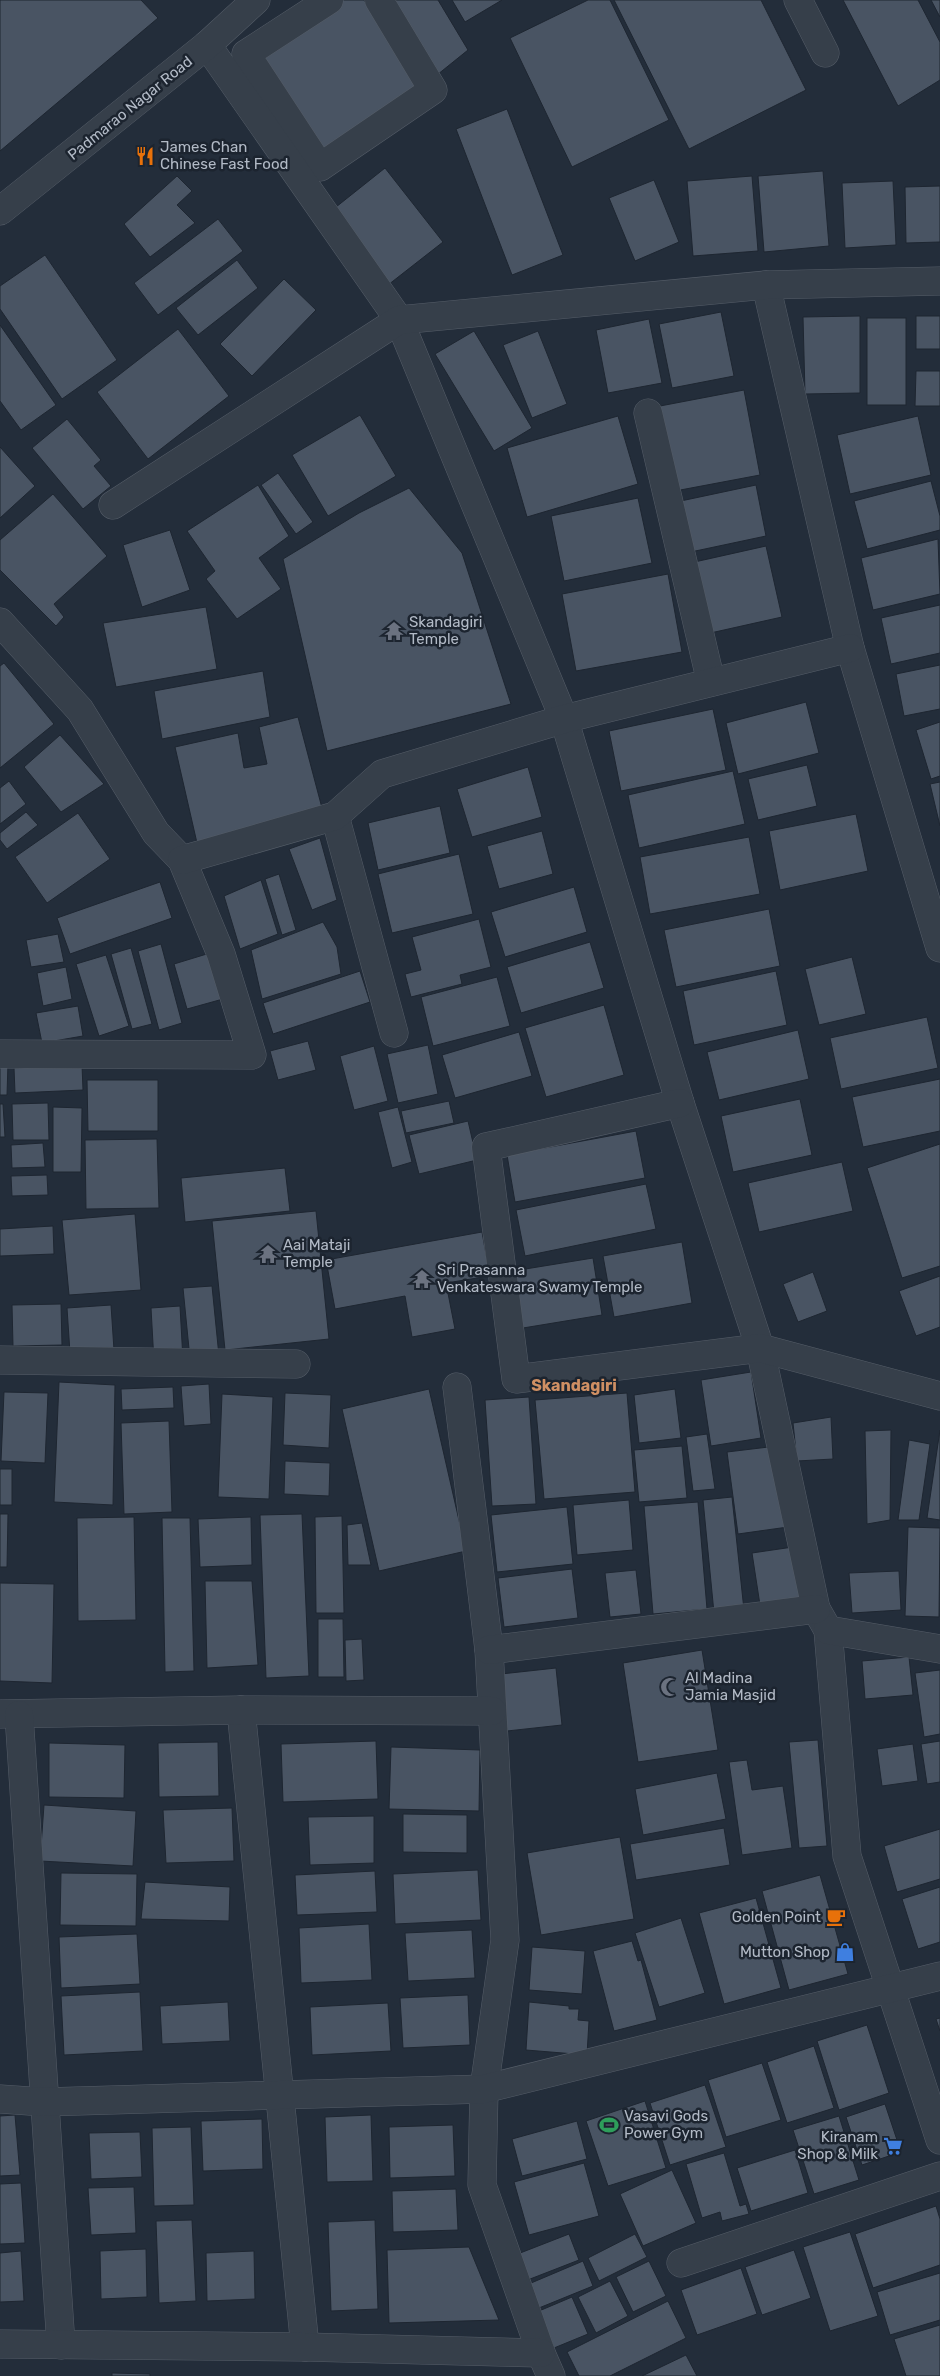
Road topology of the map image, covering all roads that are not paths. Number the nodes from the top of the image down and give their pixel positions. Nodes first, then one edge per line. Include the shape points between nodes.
1 (256, 0) edge
2 (329, 0) edge
3 (379, 0) edge
4 (798, 0) edge
5 (207, 45) junction
6 (825, 53) dead end
7 (2, 205) edge
8 (940, 281) edge
9 (766, 286) junction
10 (399, 320) junction
11 (648, 413) dead end
12 (112, 505) dead end
13 (0, 622) edge
14 (850, 648) junction
15 (711, 682) junction
16 (564, 719) junction
17 (336, 816) junction
18 (182, 860) junction
19 (940, 948) edge
20 (394, 1033) dead end
21 (0, 1054) edge
22 (680, 1103) junction
23 (760, 1348) junction
24 (0, 1360) edge
25 (296, 1364) dead end
26 (457, 1387) dead end
27 (940, 1396) edge
28 (822, 1620) junction
29 (940, 1649) edge
30 (488, 1650) junction
31 (241, 1710) junction
32 (492, 1711) junction
33 (10, 1715) edge
34 (940, 1976) edge
35 (889, 1988) junction
36 (484, 2089) junction
37 (282, 2096) junction
38 (0, 2099) edge
39 (44, 2102) junction
40 (940, 2140) edge
41 (940, 2176) edge
42 (681, 2263) dead end
43 (0, 2344) edge
44 (61, 2345) junction
45 (305, 2347) junction
46 (546, 2364) edge

1 - 5 street, Padmarao Nagar Road
2 - 3 street via 246,54 320,167 433,90
4 - 6 street
5 - 7 street, Padmarao Nagar Road
5 - 10 street
8 - 9 street
9 - 10 street
9 - 14 street
10 - 12 street
10 - 16 street
11 - 15 street
13 - 18 street via 80,710 156,833
14 - 15 street
14 - 19 street
15 - 16 street
16 - 17 street via 382,774
16 - 22 street
17 - 18 street
17 - 20 street
18 - 21 street via 221,954 252,1055
22 - 23 street
22 - 23 street via 486,1147 516,1379
23 - 27 street
23 - 28 street
24 - 25 street
26 - 30 street
28 - 29 street
28 - 30 street
28 - 35 street via 847,1856
30 - 32 street
31 - 32 street
31 - 33 street
31 - 37 street
32 - 36 street via 505,1940
33 - 39 street
34 - 35 street
35 - 36 street
35 - 40 street
36 - 37 street
36 - 46 street via 482,2184
37 - 39 street
37 - 45 street
38 - 39 street
39 - 44 street
41 - 42 street
43 - 44 street
44 - 45 street
45 - 46 street

